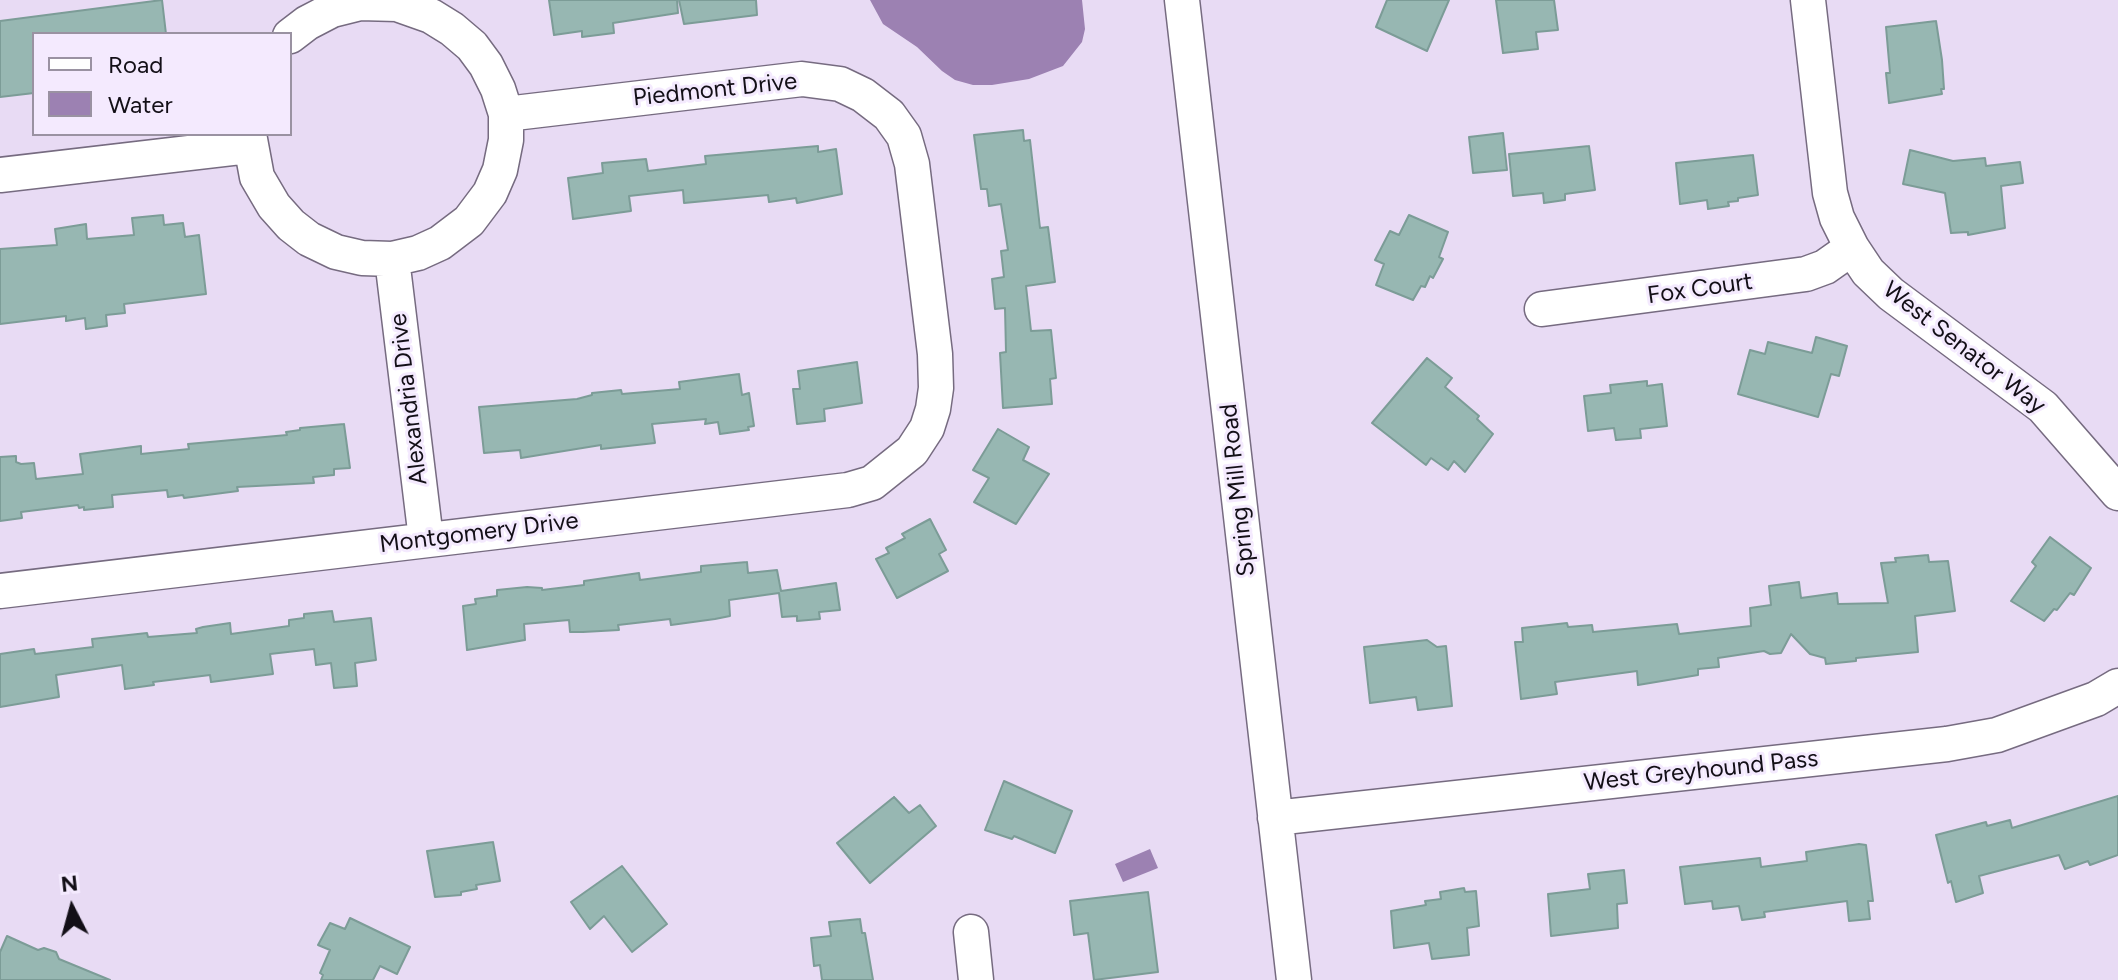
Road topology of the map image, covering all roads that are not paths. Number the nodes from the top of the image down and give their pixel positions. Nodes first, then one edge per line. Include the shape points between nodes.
1 (1182, 0) edge
2 (1808, 0) edge
3 (360, 2) edge
4 (292, 34) edge
5 (506, 114) junction
6 (249, 140) edge
7 (0, 175) edge
8 (1852, 248) junction
9 (392, 259) junction
10 (1542, 309) dead end
11 (929, 421) joint
12 (2118, 493) edge
13 (426, 539) junction
14 (0, 591) edge
15 (2118, 686) edge
16 (1275, 818) junction
17 (971, 932) dead end
18 (976, 980) edge
19 (1294, 980) edge

1 - 16 street, Spring Mill Road
2 - 8 street, West Senator Way via 1830,193
3 - 4 street via 332,10
3 - 5 street via 397,4 452,29 486,65
5 - 9 street via 500,170 469,221 440,243
5 - 11 street, Piedmont Drive via 802,79 840,84 863,95 889,115 904,136 912,164 935,354 936,388
6 - 7 street
6 - 9 street via 257,177 291,225 336,252
8 - 10 street, Fox Court via 1806,274
8 - 12 street, West Senator Way via 1891,294 2043,407
9 - 13 street, Alexandria Drive
11 - 13 street, Montgomery Drive via 912,451 885,475 848,490
13 - 14 street, Montgomery Drive
15 - 16 street, West Greyhound Pass via 1997,735 1947,744
16 - 19 street, Spring Mill Road
17 - 18 street

